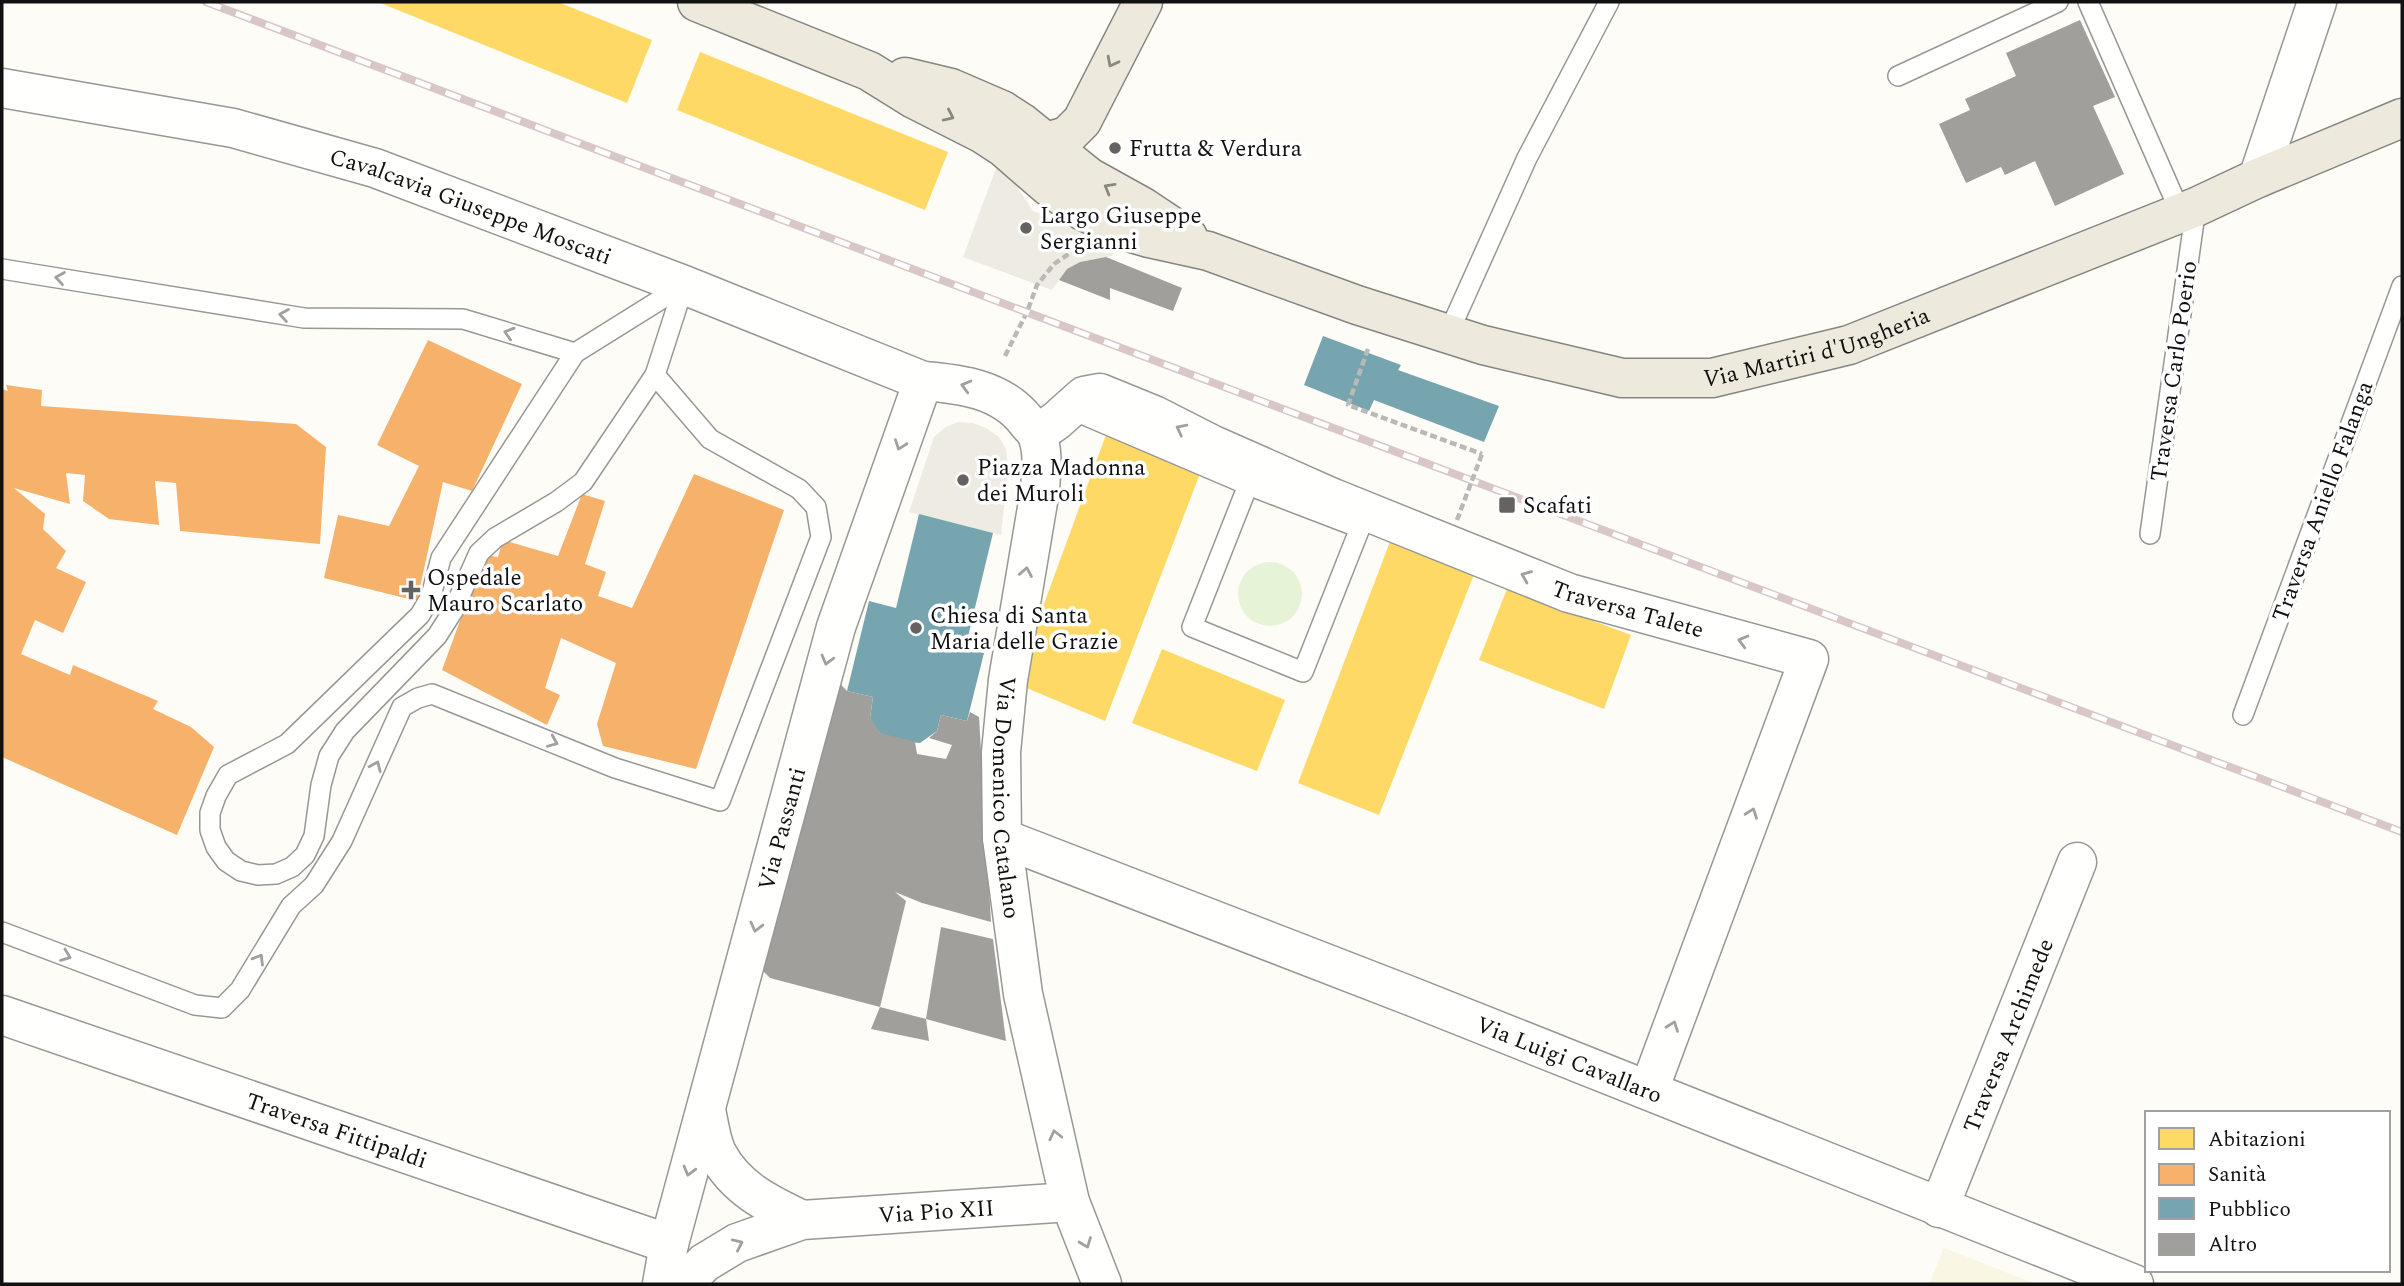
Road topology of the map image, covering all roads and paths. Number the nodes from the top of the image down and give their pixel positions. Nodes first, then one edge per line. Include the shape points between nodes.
1 (697, 2) edge
2 (1143, 2) edge
3 (1609, 2) edge
4 (2058, 2) edge
5 (2088, 2) edge
6 (2317, 2) edge
7 (869, 71) junction
8 (1898, 76) dead end
9 (2, 88) edge
10 (2402, 118) edge
11 (1046, 142) junction
12 (2258, 178) junction
13 (2188, 211) junction
14 (1098, 218) junction
15 (1208, 251) junction
16 (2, 269) edge
17 (684, 285) junction
18 (2402, 286) edge
19 (1448, 334) junction
20 (1380, 351) dead end
21 (575, 353) junction
22 (655, 375) junction
23 (923, 381) junction
24 (985, 391) junction
25 (1070, 409) junction
26 (1037, 434) junction
27 (1248, 485) junction
28 (1457, 520) dead end
29 (2150, 534) dead end
30 (2243, 715) dead end
31 (1002, 838) junction
32 (2077, 862) dead end
33 (2, 932) edge
34 (2, 1015) edge
35 (1649, 1090) junction
36 (706, 1110) junction
37 (1070, 1202) junction
38 (1939, 1208) junction
39 (802, 1220) junction
40 (670, 1244) junction
41 (662, 1284) edge
42 (684, 1284) edge
43 (1102, 1284) edge
44 (2134, 1284) edge

1 - 7 main road
2 -> 11 main road via 1082,121 1067,136
3 - 19 lane via 1527,158
4 - 8 lane
5 - 13 lane
6 - 12 street
7 - 11 main road, Via Martiri d'Ungheria via 975,96
7 -> 14 main road, Via Martiri d'Ungheria via 983,134 1083,212
9 - 17 street, Cavalcavia Giuseppe Moscati via 233,128 306,147 375,168
10 - 12 main road, Via Martiri d'Ungheria
15 -> 11 main road, Via Martiri d'Ungheria via 1089,177
12 - 13 main road, Via Martiri d'Ungheria
13 - 19 main road, Via Martiri d'Ungheria via 1849,345 1712,378 1622,377
13 - 29 lane, Traversa Carlo Poerio
14 - 15 main road, Via Martiri d'Ungheria via 1149,238
14 - 24 path via 1081,244 1037,285 1017,335
15 - 19 main road, Via Martiri d'Ungheria
21 -> 16 lane via 463,319 304,318
17 - 21 lane
17 - 22 lane
17 - 23 street, Cavalcavia Giuseppe Moscati
18 - 30 lane, Traversa Aniello Falanga
20 - 28 path, bridge via 1369,346 1348,405 1482,454
21 - 22 lane via 441,558 431,596 420,615 287,744 228,775 216,796 210,830 226,861 241,871 276,874 305,855 314,835 329,756 345,731 437,636 479,553 583,482
33 -> 22 lane via 195,1005 222,1008 240,990 291,906 314,885 342,841 402,707 432,694 615,768 720,801 821,537 816,507 799,489 710,439
24 -> 23 street
23 -> 36 street, Via Passanti via 836,627
24 - 26 street via 1020,413
25 - 26 street, Traversa Talete
25 - 27 lane
35 -> 25 street, Traversa Talete via 1809,659 1569,593 1333,498 1100,393 1084,396
31 -> 26 street, Via Domenico Catalano via 1001,752 1008,680 1040,490 1042,460
27 - 27 lane via 1360,528 1303,672 1192,627
31 - 35 street, Via Luigi Cavallaro
37 -> 31 street, Via Domenico Catalano via 1023,994
32 - 38 street, Traversa Archimede
34 - 40 street, Traversa Fittipaldi
35 - 38 street, Via Luigi Cavallaro
36 - 39 street, Via Pio XII via 716,1152 738,1182
36 -> 40 street, Via Passanti
37 - 39 street, Via Pio XII
37 -> 43 street, Via Domenico Catalano
38 - 44 street, Via Luigi Cavallaro
42 -> 39 street, Via Pio XII via 704,1263 737,1243
40 - 41 street, Via Passanti

